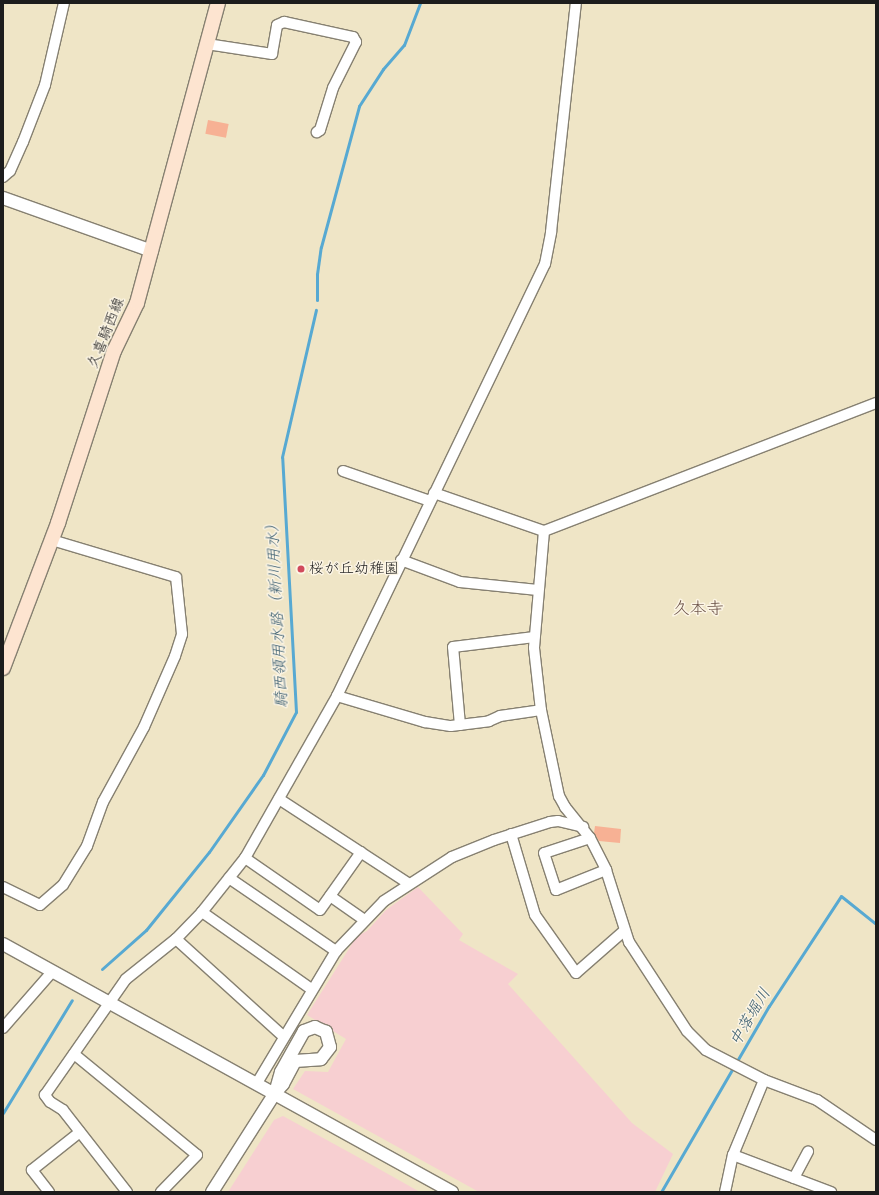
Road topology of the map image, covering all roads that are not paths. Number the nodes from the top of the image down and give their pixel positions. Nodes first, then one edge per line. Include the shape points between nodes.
1 (64, 3) edge
2 (218, 3) edge
3 (576, 3) edge
4 (208, 44) junction
5 (317, 132) dead end
6 (3, 177) edge
7 (3, 198) edge
8 (152, 251) junction
9 (876, 403) edge
10 (343, 471) dead end
11 (432, 497) junction
12 (544, 531) junction
13 (52, 540) junction
14 (401, 560) junction
15 (538, 590) junction
16 (534, 637) junction
17 (3, 668) edge
18 (337, 696) junction
19 (541, 710) junction
20 (460, 725) junction
21 (279, 799) junction
22 (583, 827) junction
23 (511, 834) junction
24 (590, 838) junction
25 (361, 852) junction
26 (244, 858) junction
27 (606, 870) junction
28 (229, 878) junction
29 (408, 883) junction
30 (3, 886) edge
31 (330, 896) junction
32 (202, 912) junction
33 (363, 919) junction
34 (624, 932) junction
35 (176, 939) junction
36 (3, 944) edge
37 (336, 952) junction
38 (52, 972) junction
39 (311, 989) junction
40 (111, 1003) junction
41 (3, 1028) edge
42 (283, 1036) junction
43 (74, 1054) junction
44 (764, 1080) junction
45 (257, 1083) junction
46 (275, 1093) junction
47 (80, 1132) junction
48 (876, 1140) edge
49 (808, 1152) dead end
50 (732, 1155) junction
51 (794, 1178) junction
52 (122, 1190) edge
53 (49, 1192) edge
54 (161, 1192) edge
55 (212, 1192) edge
56 (452, 1192) edge
57 (725, 1192) edge
58 (831, 1192) edge

1 - 6 street via 45,85 24,142 10,171
2 - 4 main road, 久喜騎西線
3 - 11 street via 551,232 545,264
4 - 5 street via 272,54 277,24 284,22 353,37 356,42 333,88 320,130
4 - 8 main road, 久喜騎西線
7 - 8 street
8 - 13 main road, 久喜騎西線 via 137,303 114,351
9 - 12 street
10 - 11 street
11 - 12 street
11 - 14 street
12 - 15 street
13 - 17 main road, 久喜騎西線
13 - 30 street via 176,577 182,634 144,727 103,802 87,846 63,885 40,905
14 - 15 street via 460,582
14 - 18 street
15 - 16 street
16 - 19 street
16 - 20 street via 453,647
18 - 20 street via 425,722
18 - 21 street
19 - 20 street
19 - 22 street via 559,796
21 - 25 street
21 - 26 street
22 - 23 street via 558,821
22 - 24 street
23 - 29 street via 452,857
23 - 34 street via 536,915 576,973
24 - 27 street
24 - 27 street via 544,853 556,890
25 - 29 street
25 - 31 street
26 - 28 street
26 - 31 street via 320,910
27 - 34 street
28 - 32 street
28 - 37 street
29 - 33 street
31 - 33 street
32 - 35 street
32 - 39 street
33 - 37 street
34 - 44 street via 641,963 694,1040 706,1050
35 - 40 street via 132,973
35 - 42 street
36 - 38 street
37 - 39 street
38 - 40 street
38 - 41 street
39 - 42 street
40 - 43 street
40 - 45 street
42 - 45 street
43 - 47 street via 45,1095 50,1102 63,1110
43 - 54 street via 197,1155
44 - 48 street via 817,1100
44 - 50 street
45 - 46 street
46 - 46 street via 281,1072 304,1031 315,1027 326,1032 330,1047 321,1059 295,1061 283,1084
46 - 55 street
46 - 56 street
47 - 52 street
47 - 53 street via 32,1170
49 - 51 street
50 - 51 street
50 - 57 street
51 - 58 street

